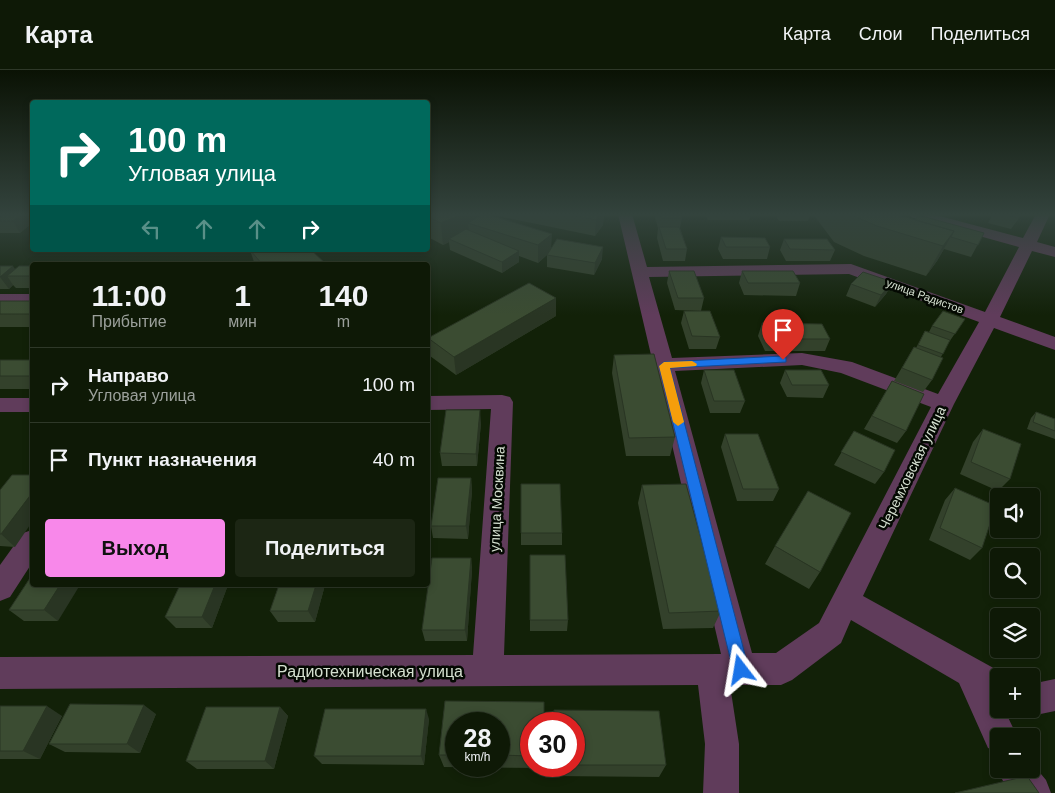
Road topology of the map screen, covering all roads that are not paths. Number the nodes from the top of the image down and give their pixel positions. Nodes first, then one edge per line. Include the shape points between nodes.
1 (634, 248) edge
2 (1025, 248) edge
3 (1040, 248) edge
4 (1055, 252) edge
5 (640, 272) junction
6 (0, 299) edge
7 (30, 299) edge
8 (990, 319) junction
9 (1055, 344) edge
10 (664, 366) junction
11 (430, 403) edge
12 (943, 404) junction
13 (0, 405) edge
14 (30, 405) edge
15 (30, 544) edge
16 (0, 588) edge
17 (846, 602) junction
18 (726, 670) junction
19 (488, 671) junction
20 (0, 673) edge
21 (970, 673) junction
22 (990, 684) edge
23 (1055, 695) edge
24 (1040, 698) edge
25 (996, 728) edge
26 (1022, 778) edge
27 (721, 793) edge
28 (1033, 793) edge

1 - 5 street
2 - 8 street, Черемховская улица
3 - 4 street
5 - 8 street, улица Радистов via 851,269
5 - 10 street
6 - 7 street
8 - 9 street, улица Радистов
8 - 12 street, Черемховская улица
10 - 12 street via 802,359 845,367
10 - 18 street
11 - 19 street, улица Москвина via 502,402
12 - 17 street, Черемховская улица
13 - 14 street
15 - 16 street
17 - 18 street, Черемховская улица via 830,633 781,669
17 - 21 street
18 - 19 street, Радиотехническая улица
18 - 27 street
19 - 20 street, Радиотехническая улица
21 - 22 street
21 - 25 street
23 - 24 street
26 - 28 street

